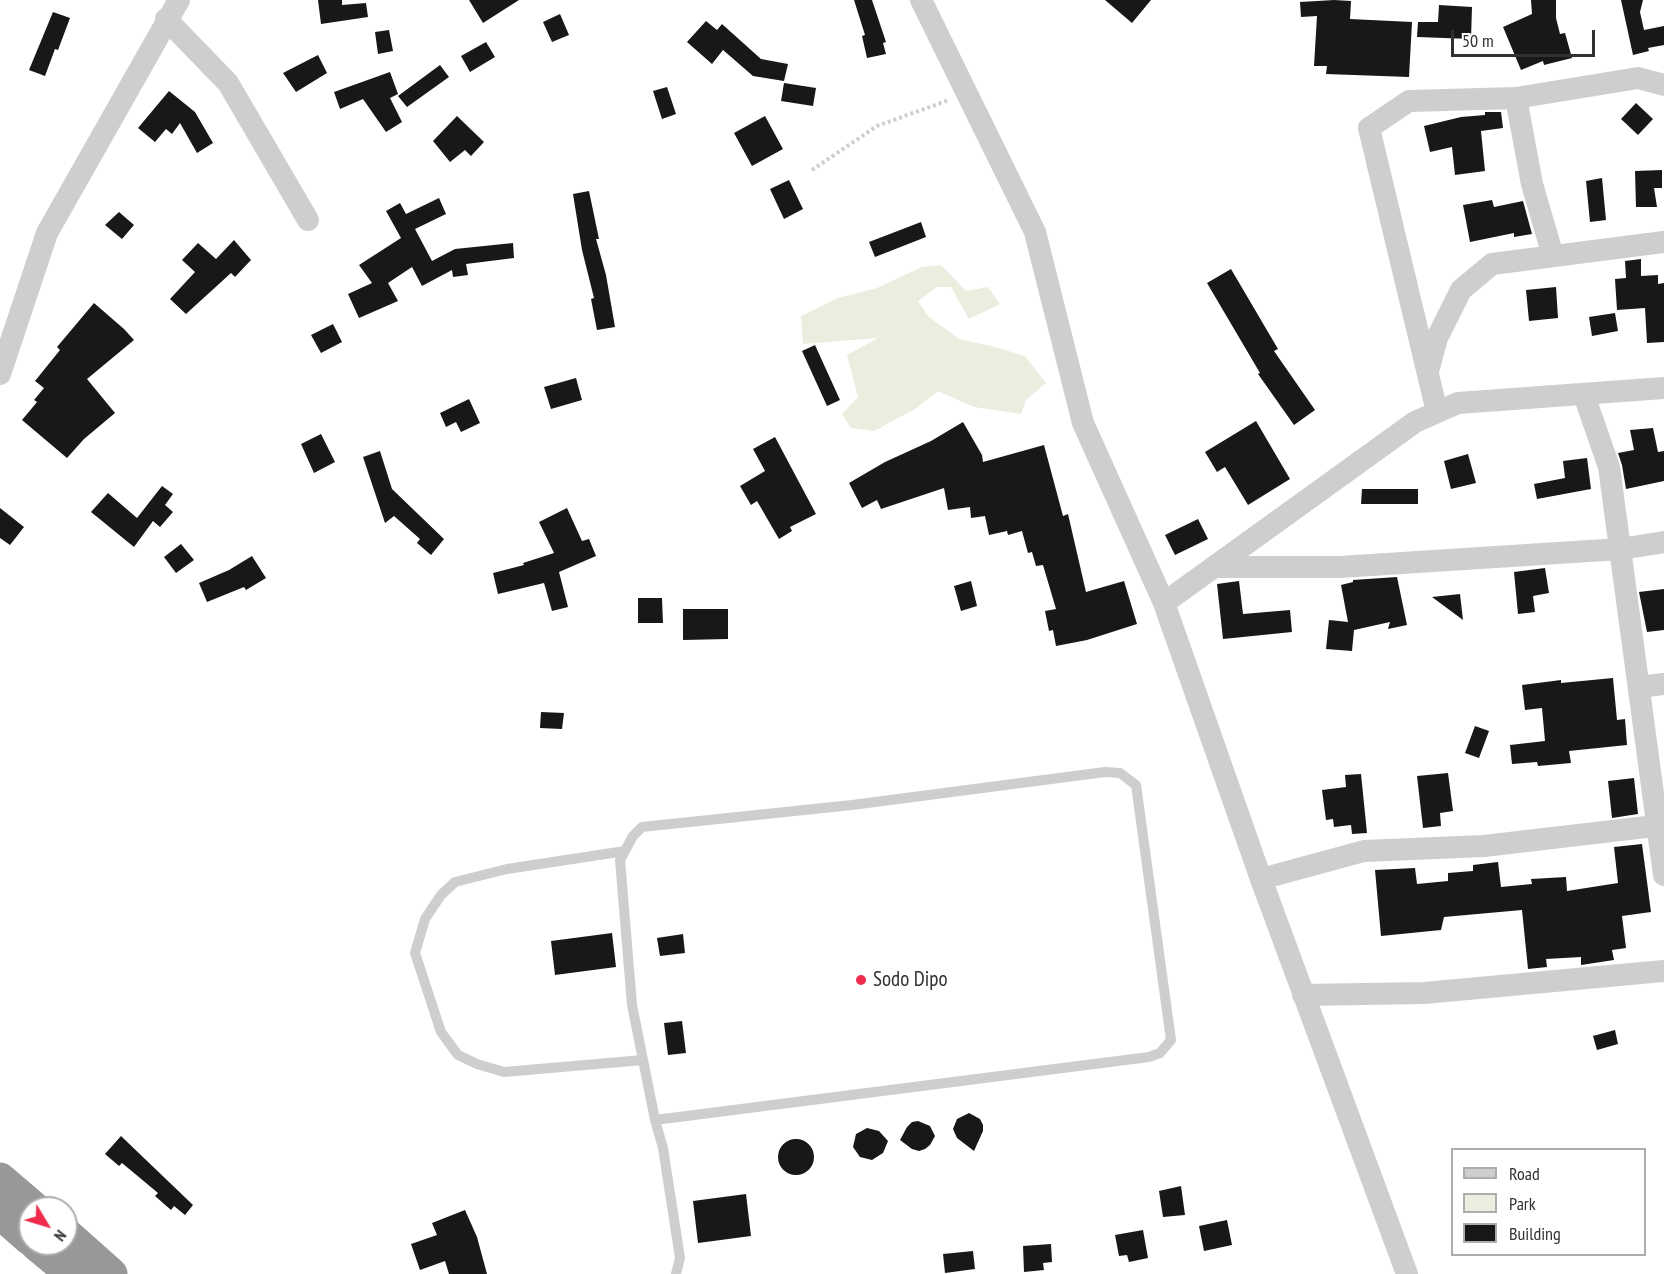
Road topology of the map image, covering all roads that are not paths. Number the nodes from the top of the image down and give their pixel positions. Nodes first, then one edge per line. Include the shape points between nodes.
1 (921, 0) edge
2 (172, 9) edge
3 (1664, 85) edge
4 (1516, 98) junction
5 (308, 220) dead end
6 (1664, 242) edge
7 (1553, 256) junction
8 (1427, 373) junction
9 (0, 374) edge
10 (1664, 388) edge
11 (1584, 395) junction
12 (1437, 412) junction
13 (1664, 542) edge
14 (1620, 549) junction
15 (1215, 567) junction
16 (1164, 603) junction
17 (1664, 684) edge
18 (1640, 687) junction
19 (1661, 825) edge
20 (625, 851) junction
21 (1664, 875) edge
22 (1261, 879) junction
23 (1664, 971) edge
24 (1303, 995) junction
25 (643, 1060) junction
26 (655, 1120) junction
27 (2, 1194) edge
28 (18, 1201) edge
29 (18, 1220) edge
30 (78, 1245) edge
31 (50, 1256) edge
32 (72, 1274) edge
33 (111, 1274) edge
34 (676, 1274) edge
35 (1407, 1274) edge

1 - 16 street via 1035,232 1083,423
2 - 5 street via 228,83
2 - 9 street via 47,233
3 - 4 street via 1638,78
4 - 7 street via 1532,184
4 - 8 street via 1409,101 1369,128
6 - 7 street
7 - 8 street via 1492,264 1461,290 1437,338
8 - 12 street
10 - 11 street
11 - 12 street via 1458,403
11 - 14 street via 1609,467
12 - 15 street via 1415,422
13 - 14 street
14 - 15 street via 1340,567
14 - 18 street
15 - 16 street
16 - 22 street
17 - 18 street
18 - 19 street
19 - 21 street
19 - 22 street via 1484,846 1364,850
20 - 25 lane via 620,860 630,982
20 - 25 lane via 507,869 455,882 425,919 415,953 441,1032 458,1054 477,1064 504,1072
20 - 26 lane via 642,827 1120,773 1136,785 1171,1041 1160,1053 1149,1057
22 - 24 street
23 - 24 street via 1424,993
24 - 35 street
25 - 26 lane
26 - 34 lane via 680,1258
27 - 28 highway
27 - 29 highway
30 - 33 highway
31 - 32 highway

